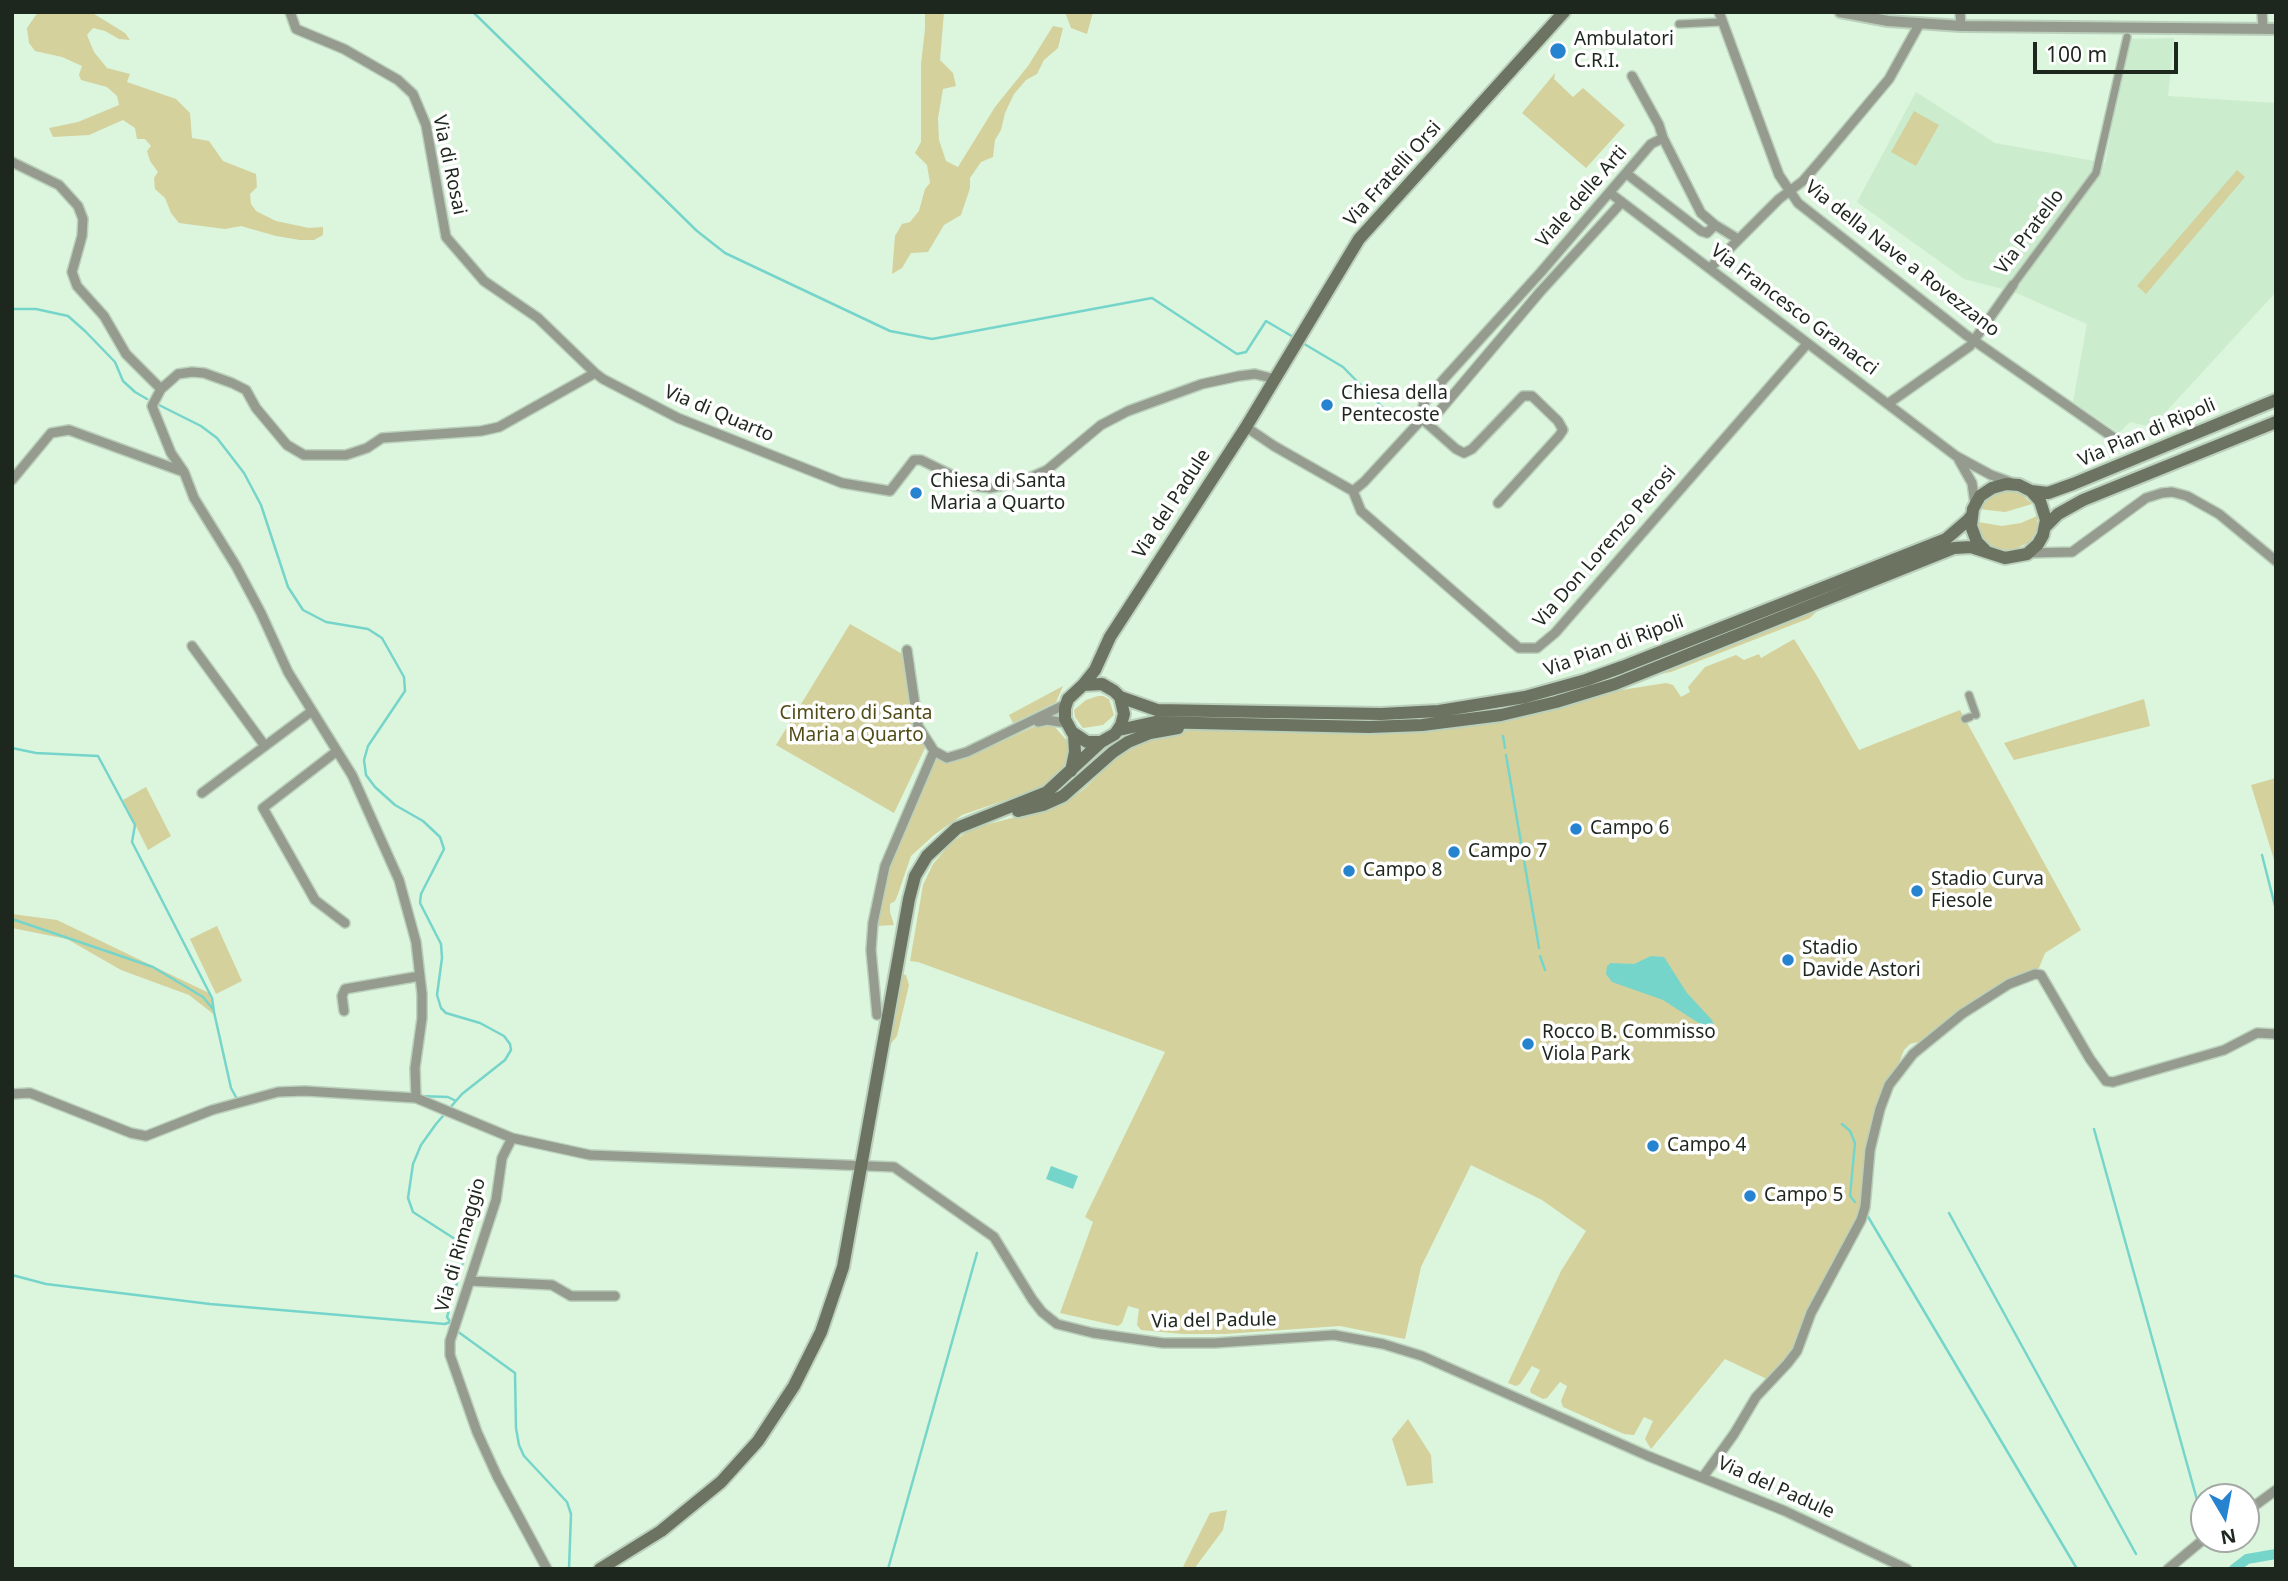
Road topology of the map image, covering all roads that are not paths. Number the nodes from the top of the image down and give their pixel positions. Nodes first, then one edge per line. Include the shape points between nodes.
1 (290, 12) edge
2 (1564, 12) edge
3 (1840, 12) edge
4 (1909, 12) edge
5 (1960, 12) edge
6 (2262, 12) edge
7 (1720, 17) edge
8 (1902, 23) junction
9 (1920, 23) junction
10 (1679, 24) dead end
11 (1961, 26) junction
12 (2263, 28) junction
13 (2276, 29) edge
14 (2127, 37) dead end
15 (1632, 76) dead end
16 (1663, 138) junction
17 (12, 162) edge
18 (1627, 174) junction
19 (1789, 192) junction
20 (1610, 193) junction
21 (1622, 202) junction
22 (1715, 225) junction
23 (1738, 239) junction
24 (1710, 268) junction
25 (1531, 284) junction
26 (2012, 285) joint
27 (1540, 292) junction
28 (1974, 340) junction
29 (1807, 344) junction
30 (595, 373) junction
31 (1275, 379) junction
32 (161, 389) junction
33 (2276, 400) edge
34 (1889, 403) junction
35 (1422, 419) junction
36 (2276, 422) edge
37 (1246, 427) junction
38 (2117, 440) dead end
39 (1956, 456) junction
40 (184, 472) junction
41 (12, 480) edge
42 (2025, 488) junction
43 (1353, 491) junction
44 (1498, 503) dead end
45 (1973, 510) junction
46 (2045, 529) junction
47 (1985, 550) junction
48 (2026, 554) junction
49 (2057, 554) junction
50 (2276, 561) edge
51 (192, 646) dead end
52 (907, 650) dead end
53 (1104, 652) junction
54 (1083, 685) junction
55 (1107, 686) junction
56 (1969, 695) dead end
57 (1120, 697) junction
58 (1066, 704) junction
59 (312, 711) junction
60 (1970, 717) dead end
61 (1066, 723) junction
62 (1198, 724) junction
63 (1019, 727) junction
64 (1119, 730) junction
65 (1074, 735) junction
66 (1101, 741) junction
67 (265, 746) junction
68 (933, 749) junction
69 (337, 751) junction
70 (1071, 772) junction
71 (202, 793) dead end
72 (997, 812) junction
73 (345, 923) dead end
74 (420, 976) junction
75 (344, 1011) dead end
76 (877, 1015) dead end
77 (2276, 1034) edge
78 (12, 1094) edge
79 (416, 1098) junction
80 (512, 1138) junction
81 (862, 1165) junction
82 (470, 1281) junction
83 (615, 1296) dead end
84 (1703, 1476) junction
85 (2276, 1490) edge
86 (2260, 1502) edge
87 (2190, 1551) edge
88 (547, 1569) edge
89 (600, 1569) edge
90 (1907, 1569) edge
91 (2168, 1569) edge

1 - 30 street, Via di Rosai via 296,29 344,49 398,80 413,94 426,125 446,237 484,281 538,318
2 - 31 main road, Via Fratelli Orsi via 1365,231
3 - 8 street
4 - 8 street
5 - 11 street
6 - 12 street
7 - 10 street
7 - 19 street, Via della Nave a Rovezzano
8 - 9 street
9 - 11 street
9 - 19 street via 1889,79
11 - 12 street
12 - 13 street
14 - 26 street, Via Pratello via 2096,173
15 - 16 street
16 - 18 street, Viale delle Arti via 1651,144
16 - 22 street via 1698,208
17 - 32 street via 59,185 78,206 82,236 72,272 77,286 104,316 127,354
18 - 20 street, Viale delle Arti
18 - 22 street via 1701,231 1707,233
19 - 23 street
19 - 28 street, Via della Nave a Rovezzano
20 - 21 street, Via Francesco Granacci
20 - 25 street, Viale delle Arti
21 - 24 street, Via Francesco Granacci
21 - 27 street, Viale delle Arti
22 - 23 street
23 - 24 street
24 - 29 street, Via Francesco Granacci
25 - 27 street
25 - 35 street, Viale delle Arti via 1424,403
26 - 28 street, Via Pratello
27 - 35 street, Viale delle Arti via 1436,415
28 - 34 street, Via Pratello
28 - 38 street, Via della Nave a Rovezzano
29 - 34 street, Via Francesco Granacci
29 - 43 street, Via Don Lorenzo Perosi via 1537,648 1519,648 1507,638 1361,511
30 - 31 street, Via di Quarto via 678,418 771,456 842,483 890,491 914,460 974,486 1020,482 1047,470 1101,425 1128,411 1202,384 1255,374
30 - 32 street via 499,427 382,438 346,455 304,455 287,445 246,390 213,376 178,374
31 - 37 main road, Via del Padule
32 - 40 street via 152,411
33 - 42 main road, Via Pian di Ripoli via 2048,493
34 - 39 street, Via Francesco Granacci
35 - 43 street, Viale delle Arti
35 - 44 street via 1464,453 1523,396 1532,396 1558,421 1563,430 1559,436
36 - 46 main road, Via Pian di Ripoli via 2084,500 2058,514
37 - 43 street
37 - 53 main road, Via del Padule
39 - 42 street, Via Francesco Granacci
39 - 45 street, Via Francesco Granacci via 1972,483
40 - 41 street via 69,430 51,433
40 - 59 street
42 - 45 main road, Via Pian di Ripoli via 2006,484 1992,488
42 - 46 main road via 2043,507
45 - 47 main road via 1975,537
45 - 57 main road, Via Pian di Ripoli via 1946,539 1622,667 1525,696 1439,711 1381,714 1157,710
46 - 48 main road, Via Pian di Ripoli via 2038,544
46 - 49 street via 2047,544
47 - 48 main road, Via Pian di Ripoli via 2005,558
47 - 62 main road, Via Pian di Ripoli via 1954,548 1615,684 1501,715 1405,726
48 - 49 street
49 - 50 street via 2077,550 2146,498 2172,492 2219,514
51 - 67 street
52 - 68 street via 918,726
53 - 54 main road, Via del Padule
53 - 55 main road
54 - 55 main road
54 - 58 main road, Via del Padule
55 - 57 main road
56 - 60 street
57 - 64 main road via 1124,714
58 - 61 main road
58 - 63 street, Via del Padule
59 - 67 street
59 - 69 street
61 - 63 street, Via del Padule via 1045,720
61 - 65 main road
62 - 64 main road, Via Pian di Ripoli via 1155,722
62 - 72 main road, Via Pian di Ripoli via 1128,742 1072,791 1052,801 1030,809
63 - 68 street, Via del Padule via 952,758
64 - 66 main road
65 - 66 main road via 1087,742
65 - 70 main road
66 - 70 main road
67 - 71 street
68 - 76 street via 884,866 871,950
69 - 73 street via 263,808 315,900
69 - 74 street via 399,880
70 - 72 main road via 1046,792
72 - 81 main road via 950,833 927,856 913,881
74 - 75 street via 345,989
74 - 79 street
77 - 84 street via 2257,1033 2224,1050 2113,1082 2106,1081 2090,1059 2041,975 2009,984 1952,1021 1911,1055 1889,1085 1870,1150 1861,1220 1811,1313 1797,1351 1756,1397
78 - 79 street via 30,1093 146,1136 212,1110 278,1092
79 - 80 street
80 - 81 street via 590,1155
80 - 82 street, Via di Rimaggio via 502,1158 496,1200
81 - 84 street, Via del Padule via 899,1169 988,1232 1042,1312 1057,1324 1153,1343 1357,1337 1422,1356
81 - 89 main road via 833,1299 784,1403 721,1482 661,1531
82 - 83 street via 552,1284 572,1296
82 - 88 street, Via di Rimaggio via 450,1341 455,1374 497,1476
84 - 90 street, Via del Padule
85 - 86 street
87 - 91 street

